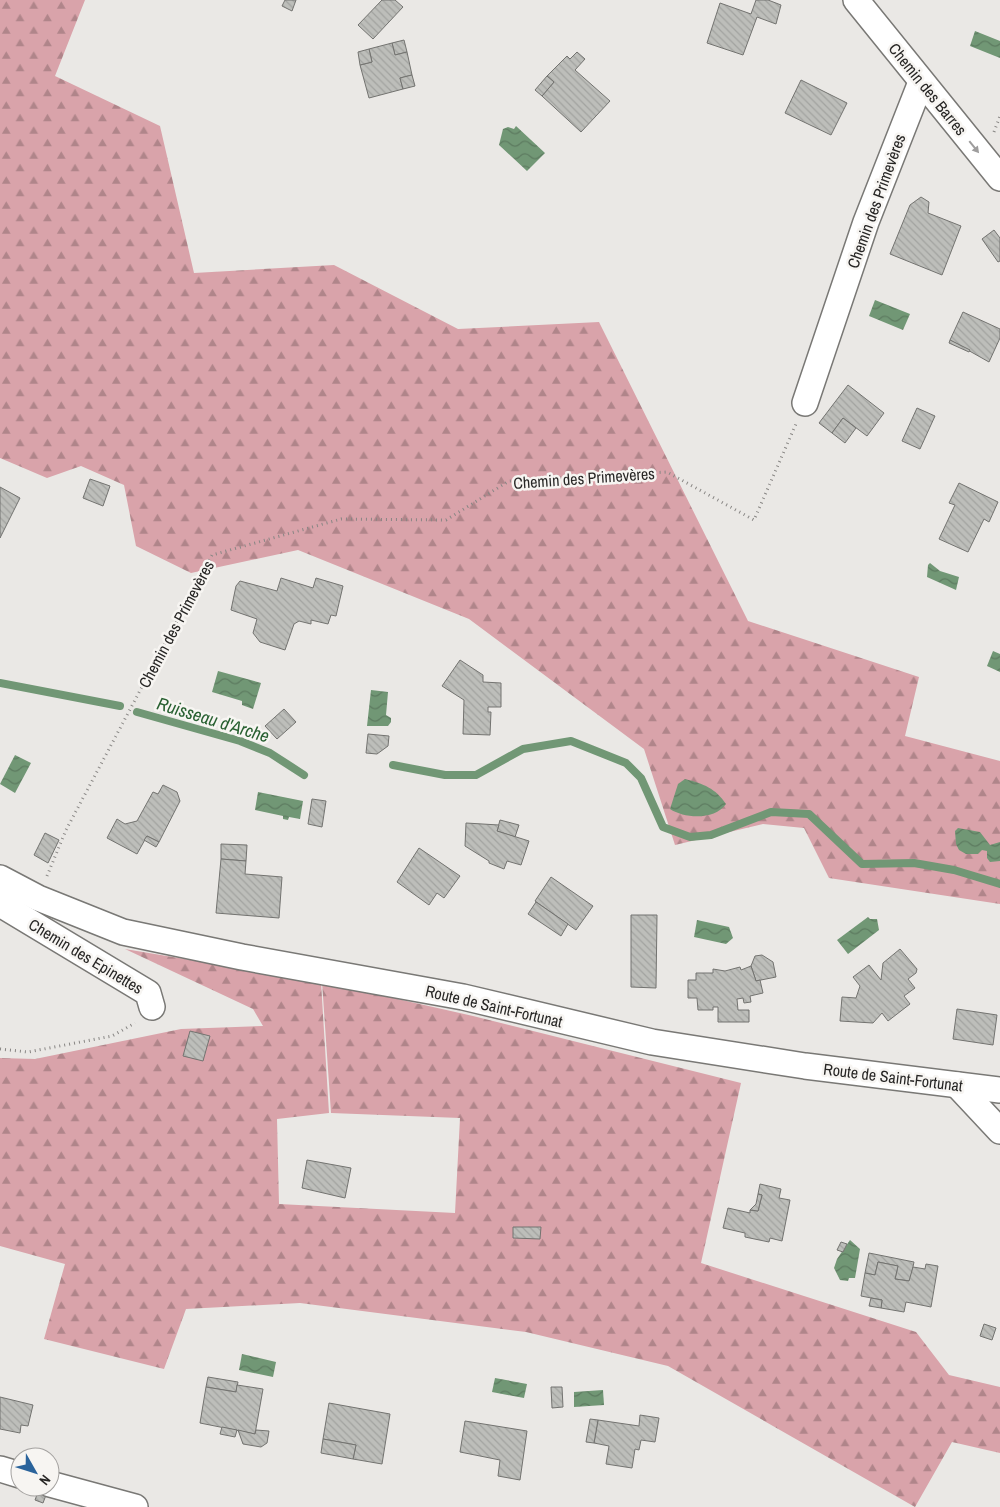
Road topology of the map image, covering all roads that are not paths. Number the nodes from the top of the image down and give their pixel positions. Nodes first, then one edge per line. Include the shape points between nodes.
1 (856, 0) edge
2 (921, 82) junction
3 (1000, 178) edge
4 (805, 403) road end
5 (0, 878) edge
6 (0, 904) edge
7 (152, 1007) road end
8 (957, 1085) junction
9 (1000, 1090) edge
10 (1000, 1131) edge
11 (60, 1488) edge
12 (92, 1502) edge
13 (135, 1507) edge

1 - 2 street, Chemin des Barres
2 -> 3 street, Chemin des Barres
2 - 4 street, Chemin des Primevères via 866,222
5 - 8 street, Route de Saint-Fortunat via 38,898 123,932 464,997 652,1042
6 - 7 street, Chemin des Epinettes via 148,992
8 - 9 street, Route de Saint-Fortunat
8 - 10 street
11 - 12 street
12 - 13 street

